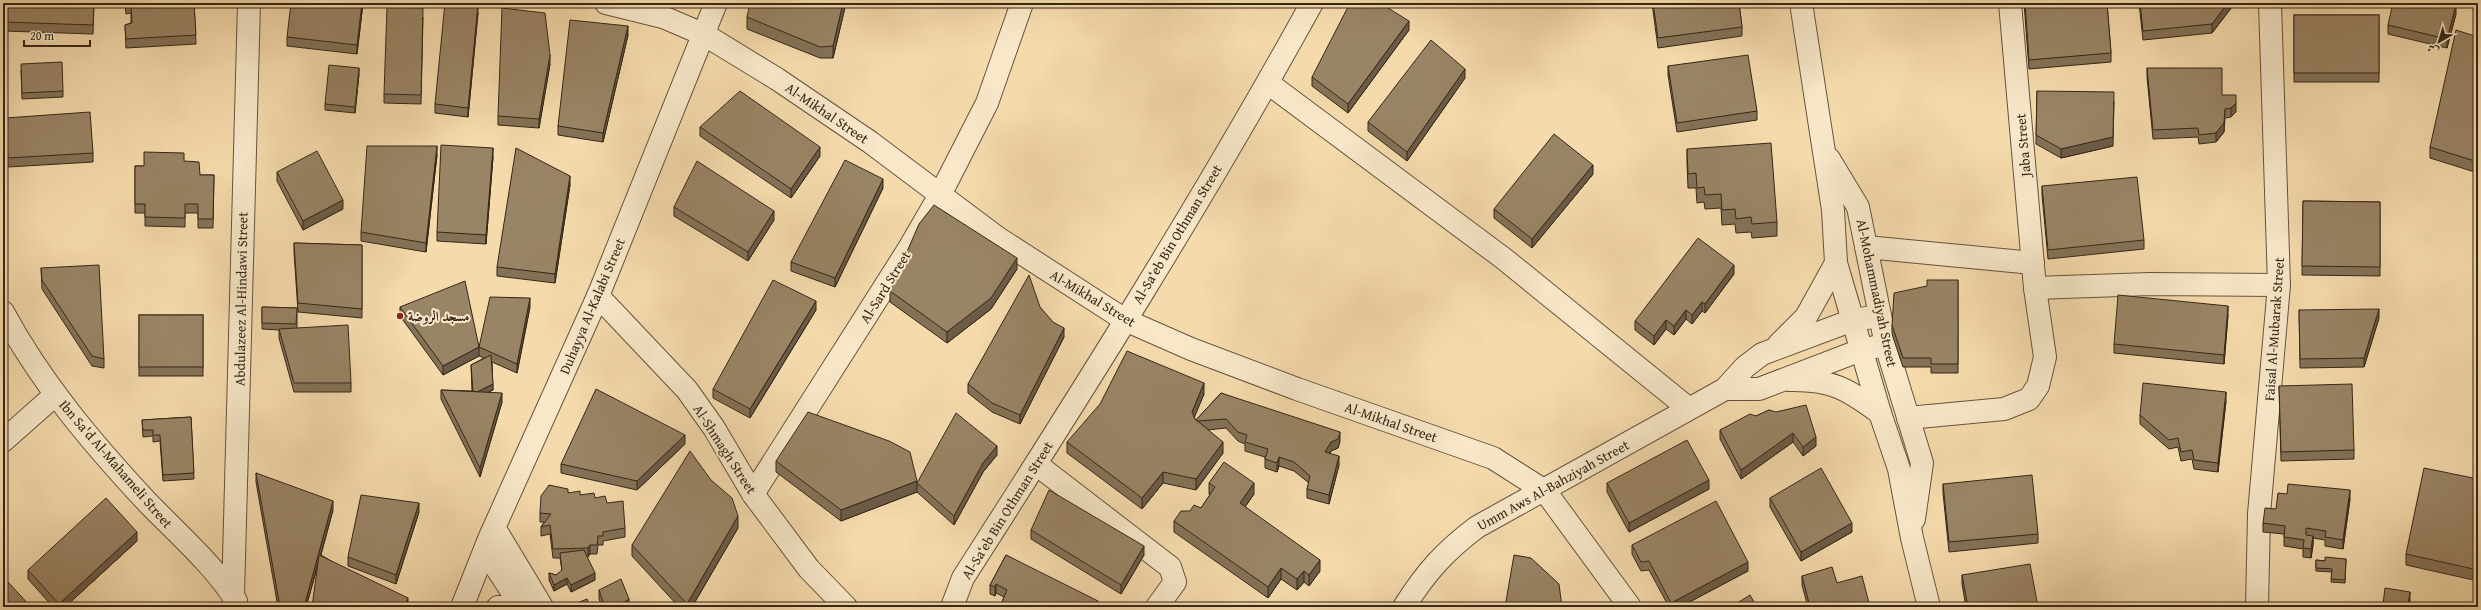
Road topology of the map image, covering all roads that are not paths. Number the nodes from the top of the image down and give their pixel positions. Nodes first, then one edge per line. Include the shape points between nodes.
1 (249, 3) edge
2 (606, 3) edge
3 (716, 3) edge
4 (1022, 3) edge
5 (1312, 3) edge
6 (1801, 3) edge
7 (2010, 3) edge
8 (2270, 3) edge
9 (705, 34) junction
10 (1268, 83) junction
11 (1823, 148) junction
12 (940, 195) junction
13 (1866, 247) junction
14 (1836, 263) junction
15 (2033, 263) junction
16 (2279, 285) junction
17 (2035, 288) junction
18 (598, 296) junction
19 (3, 312) edge
20 (1880, 316) junction
21 (1125, 320) junction
22 (1853, 320) junction
23 (1886, 345) junction
24 (1861, 350) junction
25 (1762, 354) junction
26 (1776, 381) junction
27 (1725, 389) junction
28 (55, 395) junction
29 (1688, 408) junction
30 (1880, 413) junction
31 (1908, 418) junction
32 (3, 441) edge
33 (1036, 464) junction
34 (1545, 491) junction
35 (753, 494) junction
36 (495, 529) junction
37 (1912, 538) junction
38 (486, 552) junction
39 (236, 601) edge
40 (462, 607) edge
41 (498, 607) edge
42 (501, 607) edge
43 (522, 607) edge
44 (542, 607) edge
45 (846, 607) edge
46 (952, 607) edge
47 (1157, 607) edge
48 (1404, 607) edge
49 (1630, 607) edge
50 (1929, 607) edge
51 (2257, 607) edge

1 - 39 street, Abdulazeez Al-Hindawi Street
2 - 9 street, Al-Mikhal Street via 663,17
3 - 9 street, Duhayya Al-Kalabi Street
4 - 12 street, Al-Sard Street via 987,103
5 - 10 street, Al-Sa‘eb Bin Othman Street
6 - 11 street, Al-Mohammadiyah Street
7 - 15 street, Jaba Street
8 - 16 street, Faisal Al-Mubarak Street
9 - 12 street, Al-Mikhal Street via 870,142
9 - 18 street, Duhayya Al-Kalabi Street
10 - 21 street, Al-Sa‘eb Bin Othman Street
10 - 29 street via 1503,258
11 - 13 street, Al-Mohammadiyah Street via 1858,207
11 - 14 street, Al-Mohammadiyah Street via 1833,210
12 - 21 street, Al-Mikhal Street via 1059,280
12 - 35 street, Al-Sard Street via 908,250
13 - 15 street
13 - 20 street, Al-Mohammadiyah Street
14 - 22 street, Al-Mohammadiyah Street
14 - 25 street via 1806,317 1784,341
15 - 17 street, Jaba Street
16 - 17 street via 2150,284
16 - 51 street, Faisal Al-Mubarak Street via 2259,514
17 - 31 street, Jaba Street via 2045,357 2038,386 2029,399 2004,408
18 - 35 street, Al-Shmagh Street via 687,390 714,428
18 - 36 street, Duhayya Al-Kalabi Street
19 - 28 street, Ibn Sa'd Al-Mahameli Street via 24,351
20 - 22 street, Umm Aws Al-Bahziyah Street
20 - 23 street, Al-Mohammadiyah Street
21 - 33 street, Al-Sa‘eb Bin Othman Street
21 - 34 street, Al-Mikhal Street via 1191,349 1297,389 1493,458
22 - 24 street, Al-Mohammadiyah Street
22 - 25 street, Umm Aws Al-Bahziyah Street
23 - 24 street, Umm Aws Al-Bahziyah Street
23 - 31 street, Al-Mohammadiyah Street
24 - 26 street, Umm Aws Al-Bahziyah Street
24 - 30 street, Al-Mohammadiyah Street
25 - 27 street, Umm Aws Al-Bahziyah Street via 1745,367
26 - 27 street, Umm Aws Al-Bahziyah Street via 1759,388
26 - 30 street via 1832,384 1846,389
27 - 29 street, Umm Aws Al-Bahziyah Street
28 - 32 street
28 - 39 street, Ibn Sa'd Al-Mahameli Street via 104,454
29 - 34 street, Umm Aws Al-Bahziyah Street
30 - 37 street, Al-Mohammadiyah Street via 1899,469
31 - 37 street, Al-Mohammadiyah Street via 1922,463
33 - 46 street, Al-Sa‘eb Bin Othman Street via 963,578
33 - 47 street via 1170,567 1175,582
34 - 48 street, Umm Aws Al-Bahziyah Street via 1477,527 1448,550 1416,588
34 - 49 street
35 - 45 street, Al-Shmagh Street via 809,569
36 - 38 street, Duhayya Al-Kalabi Street
36 - 44 street
37 - 50 street, Al-Mohammadiyah Street
38 - 40 street, Duhayya Al-Kalabi Street
38 - 43 street
41 - 42 street

